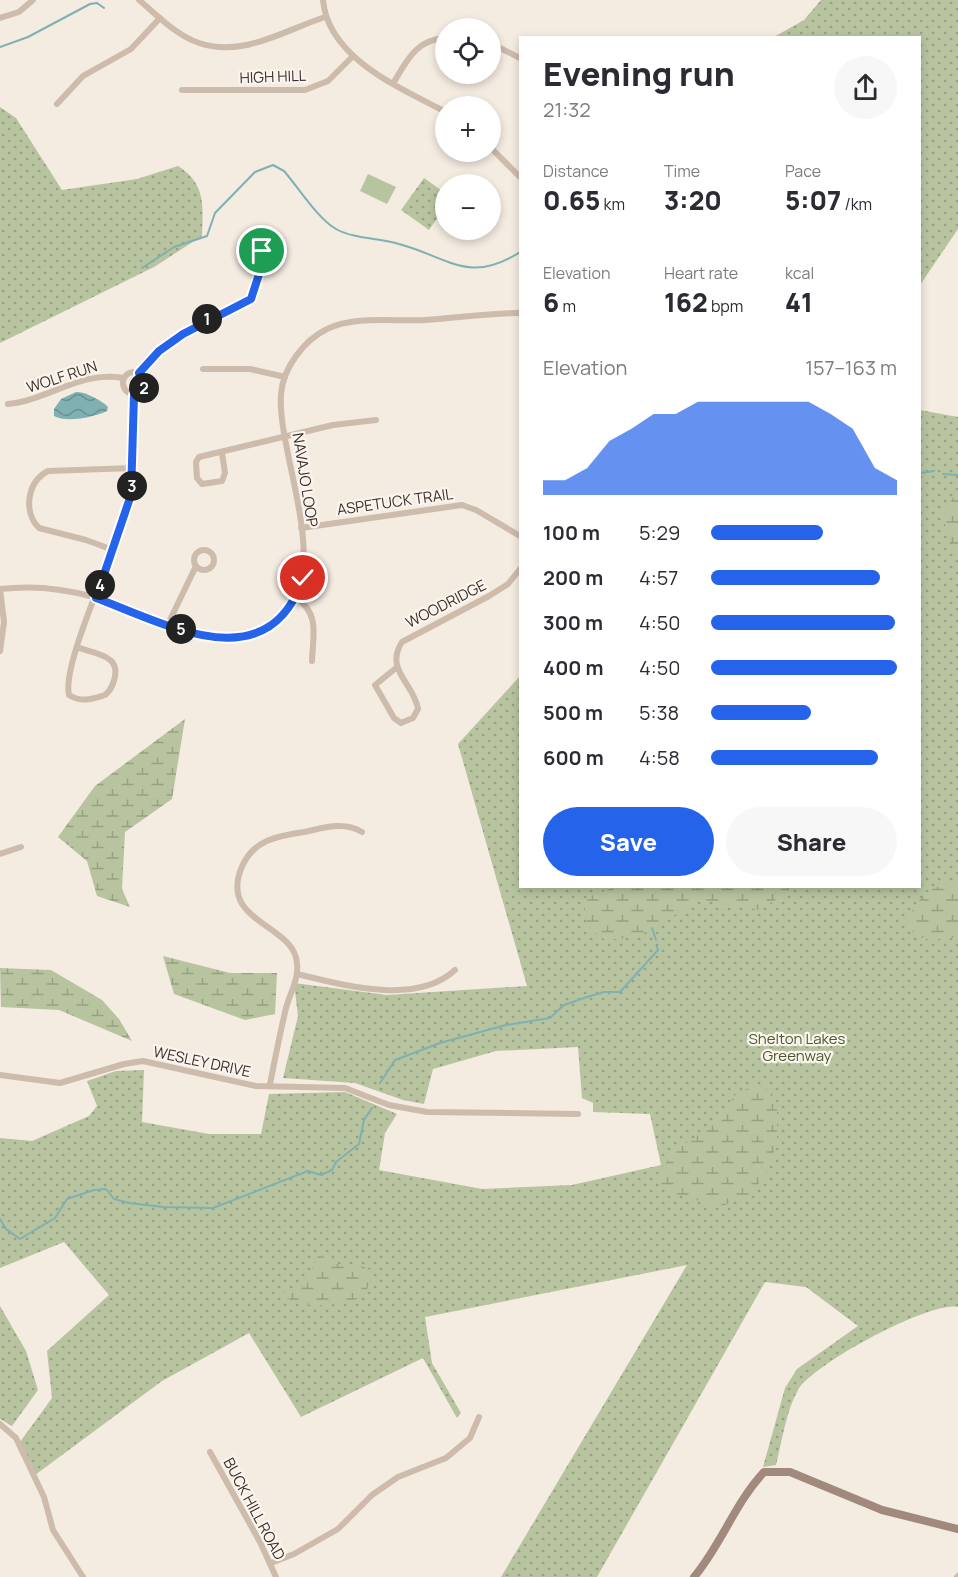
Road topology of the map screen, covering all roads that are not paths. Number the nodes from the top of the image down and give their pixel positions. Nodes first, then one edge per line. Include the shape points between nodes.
1 (33, 0) edge
2 (139, 0) edge
3 (323, 0) edge
4 (325, 17) junction
5 (0, 18) edge
6 (160, 18) junction
7 (435, 39) edge
8 (501, 48) edge
9 (353, 56) junction
10 (519, 58) edge
11 (394, 82) junction
12 (182, 90) dead end
13 (57, 104) dead end
14 (435, 106) edge
15 (501, 158) edge
16 (519, 176) edge
17 (261, 268) dead end
18 (519, 313) edge
19 (203, 369) dead end
20 (139, 373) junction
21 (285, 377) junction
22 (123, 378) junction
23 (134, 395) junction
24 (8, 404) dead end
25 (376, 420) dead end
26 (286, 436) junction
27 (222, 453) junction
28 (133, 468) junction
29 (301, 528) junction
30 (519, 535) edge
31 (113, 550) junction
32 (196, 566) dead end
33 (519, 570) edge
34 (0, 589) edge
35 (296, 597) junction
36 (96, 598) junction
37 (168, 624) junction
38 (77, 647) junction
39 (0, 651) edge
40 (312, 661) dead end
41 (396, 668) junction
42 (362, 832) dead end
43 (21, 847) dead end
44 (0, 855) edge
45 (455, 970) dead end
46 (297, 974) junction
47 (0, 1075) edge
48 (270, 1084) junction
49 (578, 1114) dead end
50 (479, 1417) dead end
51 (0, 1424) edge
52 (210, 1452) dead end
53 (958, 1529) edge
54 (271, 1563) junction
55 (82, 1577) edge
56 (276, 1577) edge
57 (694, 1577) edge

1 - 5 street via 19,12
2 - 6 street
3 - 4 street
4 - 6 street via 257,43 221,47 194,40
4 - 9 street
6 - 13 street via 131,48 83,76
7 - 11 street via 410,56
8 - 10 street
9 - 11 street
9 - 12 street, HIGH HILL via 328,81 305,90
11 - 14 street
15 - 16 street
17 - 20 street via 251,299 183,334 159,351
18 - 21 street, NAVAJO LOOP via 339,324 308,342
19 - 21 street via 250,369
20 - 22 street via 130,372
20 - 23 street via 145,384
21 - 26 street, NAVAJO LOOP via 281,393
22 - 23 street via 125,391
22 - 24 street, WOLF RUN via 92,378
23 - 28 street
25 - 26 street
26 - 27 street
26 - 29 street, NAVAJO LOOP
27 - 27 street via 199,457 197,478 202,484 222,481
28 - 31 street via 131,495
28 - 31 street via 48,471 32,488 29,513 39,528
29 - 30 street, ASPETUCK TRAIL via 462,505
29 - 35 street, NAVAJO LOOP via 305,565
31 - 36 street
32 - 37 street
33 - 41 street, WOODRIDGE via 508,584 482,601 405,639 399,648
34 - 36 street, NAVAJO LOOP via 56,588
34 - 39 street via 4,622
35 - 37 street, NAVAJO LOOP via 272,626 239,639 205,636
35 - 40 street via 313,617
36 - 37 street, NAVAJO LOOP
36 - 38 street
38 - 38 street via 67,686 69,695 86,700 105,696 114,682 114,665 110,659
41 - 41 street, WOODRIDGE via 418,705 415,715 401,723 375,685
42 - 46 street via 344,825 272,837 260,843 243,864 239,874 240,901 256,921 289,944 297,962
43 - 44 street
45 - 46 street via 438,981 386,990
46 - 48 street via 286,1005
47 - 48 street, WESLEY DRIVE via 60,1083 143,1061 256,1086
48 - 49 street, WESLEY DRIVE via 345,1088 389,1105 427,1112
50 - 54 street via 470,1438 446,1458 398,1478 372,1495 338,1529
51 - 55 street via 16,1438 44,1497 53,1530
52 - 54 street, BUCK HILL ROAD
53 - 57 street via 892,1514 790,1472 764,1472
54 - 56 street, BUCK HILL ROAD

